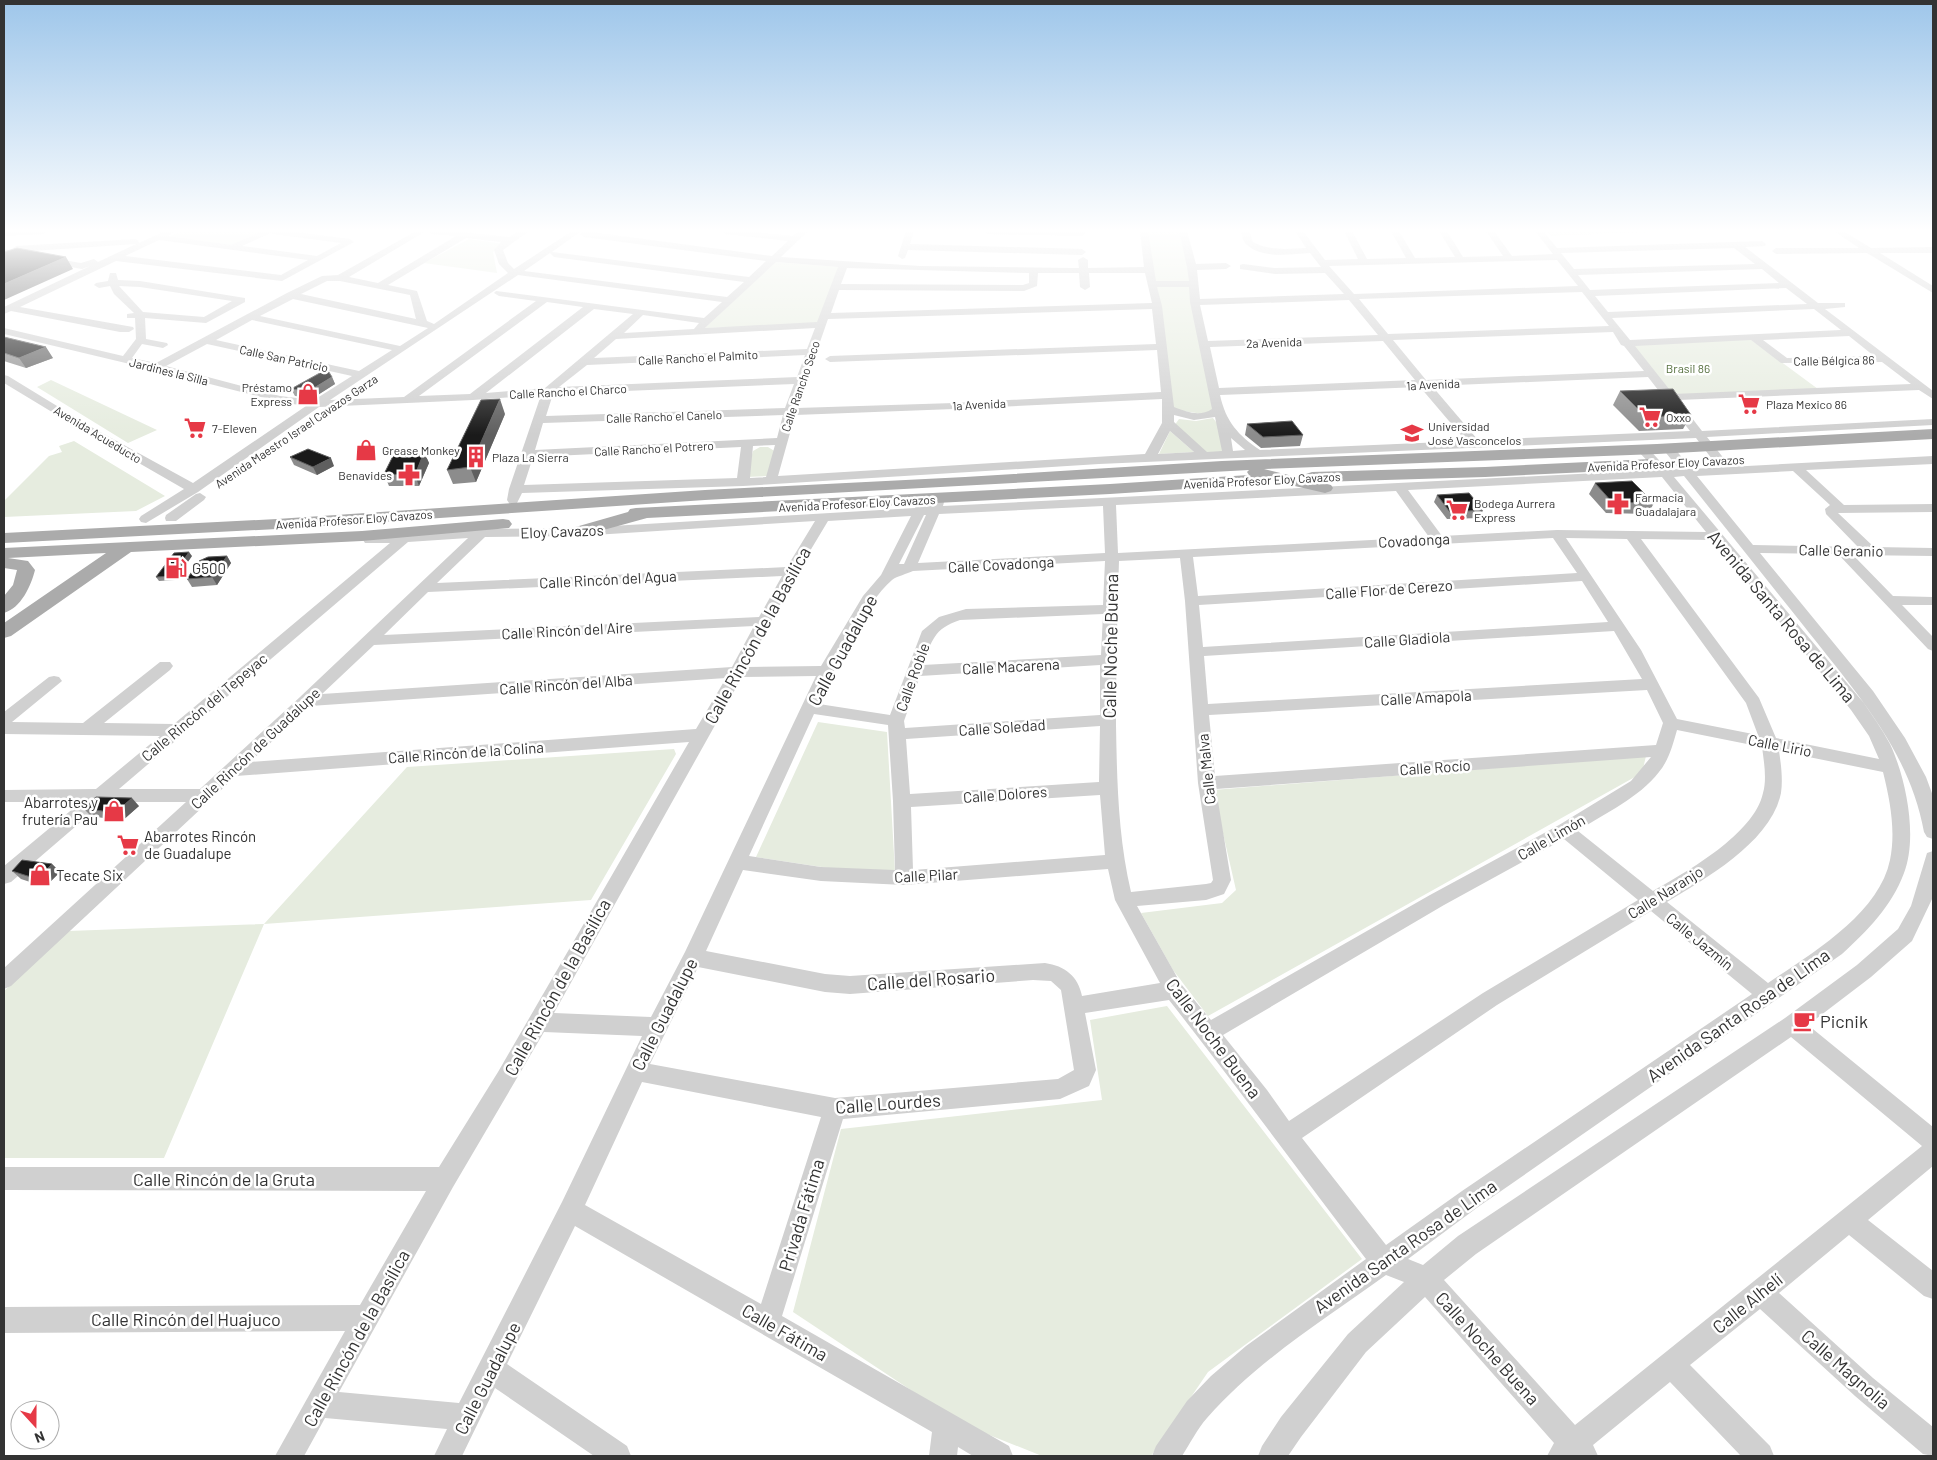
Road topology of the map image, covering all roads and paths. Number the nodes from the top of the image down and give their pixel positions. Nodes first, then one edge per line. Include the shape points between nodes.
1 (29, 299) edge
2 (109, 299) edge
3 (127, 299) edge
4 (236, 299) edge
5 (282, 299) edge
6 (309, 299) edge
7 (416, 299) edge
8 (476, 299) edge
9 (490, 299) edge
10 (538, 299) edge
11 (723, 299) edge
12 (830, 299) edge
13 (1155, 299) edge
14 (1308, 299) edge
15 (1353, 299) edge
16 (1592, 299) edge
17 (1807, 299) edge
18 (544, 300) junction
19 (730, 300) joint
20 (1195, 302) joint
21 (1842, 305) dead end
22 (591, 306) junction
23 (1157, 306) junction
24 (1816, 306) junction
25 (7, 310) edge
26 (640, 313) junction
27 (140, 314) junction
28 (1604, 315) junction
29 (129, 317) junction
30 (250, 317) junction
31 (706, 321) junction
32 (822, 321) junction
33 (422, 323) junction
34 (437, 326) junction
35 (129, 329) junction
36 (1614, 329) junction
37 (4, 331) edge
38 (694, 332) junction
39 (1851, 333) junction
40 (616, 336) junction
41 (1753, 337) junction
42 (1386, 338) junction
43 (206, 341) junction
44 (140, 342) junction
45 (1625, 342) junction
46 (1204, 344) junction
47 (163, 345) dead end
48 (1161, 347) junction
49 (401, 349) junction
50 (812, 352) junction
51 (122, 359) junction
52 (830, 359) dead end
53 (1884, 359) junction
54 (584, 362) junction
55 (157, 367) junction
56 (1651, 374) junction
57 (362, 375) junction
58 (4, 378) edge
59 (802, 380) junction
60 (1422, 385) junction
61 (1921, 387) junction
62 (548, 391) junction
63 (1214, 392) junction
64 (1167, 395) junction
65 (1933, 396) edge
66 (473, 397) junction
67 (1670, 397) junction
68 (408, 399) junction
69 (316, 404) junction
70 (335, 404) junction
71 (1169, 409) junction
72 (1218, 410) junction
73 (790, 411) junction
74 (537, 420) junction
75 (1222, 422) junction
76 (1933, 422) edge
77 (1168, 423) junction
78 (1831, 428) junction
79 (1802, 429) junction
80 (1698, 433) junction
81 (1926, 434) edge
82 (1606, 438) junction
83 (781, 441) junction
84 (748, 443) junction
85 (1475, 444) junction
86 (1742, 445) junction
87 (1708, 447) junction
88 (1668, 448) junction
89 (1933, 448) edge
90 (1643, 450) junction
91 (526, 454) junction
92 (1259, 454) junction
93 (1204, 455) junction
94 (1150, 457) junction
95 (1099, 460) junction
96 (1225, 460) junction
97 (1719, 460) junction
98 (1933, 460) edge
99 (1796, 467) junction
100 (1672, 468) junction
101 (1383, 475) junction
102 (1279, 478) junction
103 (770, 480) junction
104 (743, 482) junction
105 (965, 482) junction
106 (692, 483) junction
107 (1441, 484) junction
108 (1166, 485) junction
109 (1399, 486) junction
110 (194, 489) junction
111 (1331, 490) junction
112 (722, 494) junction
113 (514, 495) junction
114 (1109, 502) junction
115 (707, 503) junction
116 (853, 504) junction
117 (929, 505) junction
118 (1839, 507) junction
119 (1933, 508) edge
120 (312, 511) junction
121 (268, 513) junction
122 (644, 513) junction
123 (590, 514) junction
124 (824, 517) junction
125 (171, 518) junction
126 (146, 519) junction
127 (751, 520) junction
128 (44, 525) junction
129 (4, 527) edge
130 (578, 532) junction
131 (481, 533) junction
132 (1557, 534) junction
133 (1631, 535) junction
134 (1716, 536) junction
135 (4, 538) edge
136 (404, 538) junction
137 (1436, 539) junction
138 (296, 540) junction
139 (243, 542) junction
140 (127, 548) junction
141 (100, 549) junction
142 (1749, 549) junction
143 (1841, 550) junction
144 (9, 551) edge
145 (1870, 551) junction
146 (1933, 552) edge
147 (1186, 554) junction
148 (1112, 558) junction
149 (4, 563) edge
150 (908, 569) junction
151 (791, 571) junction
152 (889, 572) junction
153 (1586, 577) junction
154 (425, 588) junction
155 (1890, 600) junction
156 (1192, 601) junction
157 (1933, 601) edge
158 (4, 607) edge
159 (1110, 609) junction
160 (4, 614) edge
161 (765, 621) junction
162 (1618, 626) junction
163 (4, 632) edge
164 (370, 640) junction
165 (1933, 646) edge
166 (1196, 652) junction
167 (1108, 660) junction
168 (165, 666) dead end
169 (826, 671) junction
170 (914, 671) junction
171 (737, 672) junction
172 (54, 681) dead end
173 (1652, 684) junction
174 (306, 701) junction
175 (809, 708) junction
176 (1200, 710) junction
177 (4, 720) edge
178 (1108, 720) junction
179 (1671, 723) junction
180 (4, 728) edge
181 (896, 728) junction
182 (86, 729) junction
183 (178, 730) junction
184 (700, 735) junction
185 (1770, 743) junction
186 (1663, 750) junction
187 (1889, 767) junction
188 (232, 770) junction
189 (1207, 783) junction
190 (1108, 788) junction
191 (204, 795) junction
192 (4, 796) edge
193 (97, 797) junction
194 (902, 801) junction
195 (1565, 830) junction
196 (1933, 832) edge
197 (1933, 858) edge
198 (1115, 861) junction
199 (738, 862) junction
200 (6, 873) edge
201 (904, 878) junction
202 (1124, 900) junction
203 (1652, 902) junction
204 (693, 957) junction
205 (4, 980) edge
206 (1174, 990) junction
207 (1767, 994) junction
208 (1075, 1006) junction
209 (538, 1022) junction
210 (1792, 1025) junction
211 (657, 1027) junction
212 (1209, 1032) junction
213 (635, 1071) junction
214 (1081, 1079) joint
215 (835, 1109) junction
216 (1286, 1136) junction
217 (1933, 1141) edge
218 (1933, 1152) edge
219 (4, 1178) edge
220 (445, 1179) junction
221 (570, 1210) junction
222 (1849, 1220) junction
223 (1382, 1262) junction
224 (1426, 1280) junction
225 (1933, 1287) edge
226 (1760, 1292) junction
227 (368, 1318) junction
228 (4, 1320) edge
229 (768, 1322) junction
230 (1672, 1365) junction
231 (491, 1369) junction
232 (320, 1404) junction
233 (466, 1417) junction
234 (946, 1425) junction
235 (1933, 1444) edge
236 (1573, 1452) edge
237 (289, 1456) edge
238 (448, 1456) edge
239 (618, 1456) edge
240 (943, 1456) edge
241 (999, 1456) edge
242 (1166, 1456) edge
243 (1272, 1456) edge
244 (1760, 1456) edge

1 - 25 street
2 - 29 street
3 - 27 street
4 - 27 street via 242,300 206,320
5 - 30 street
6 - 33 street
7 - 33 street
8 - 34 street, Avenida Maestro Israel Cavazos Garza
9 - 70 street, Avenida Maestro Israel Cavazos Garza
10 - 18 street
11 - 19 street
12 - 32 street, Calle Rancho Seco
13 - 23 street
14 - 20 street
15 - 42 street
16 - 28 street
17 - 24 street
18 - 22 street
18 - 68 street
19 - 31 street
20 - 46 street
21 - 24 street
22 - 26 street
22 - 66 street
23 - 32 street
23 - 48 street
24 - 28 street
24 - 39 street
25 - 35 street
26 - 31 street
26 - 40 street
27 - 29 street
27 - 44 street
28 - 36 street
29 - 35 street
30 - 43 street
30 - 49 street
31 - 38 street
32 - 38 street
32 - 50 street, Calle Rancho Seco
33 - 34 street
34 - 49 street, Avenida Maestro Israel Cavazos Garza
35 - 51 street
36 - 42 street, 2a Avenida
36 - 45 street
37 - 51 street, Jardines la Silla
38 - 40 street
39 - 41 street
39 - 53 street
40 - 54 street
41 - 45 street
41 - 53 street, Calle Bélgica 86 via 1784,360
42 - 46 street, 2a Avenida
42 - 60 street
43 - 55 street
43 - 57 street, Calle San Patricio
44 - 47 street
44 - 51 street
45 - 56 street
46 - 63 street
48 - 52 street
48 - 64 street
49 - 57 street, Avenida Maestro Israel Cavazos Garza
50 - 54 street, Calle Rancho el Palmito
50 - 59 street, Calle Rancho Seco
51 - 55 street, Jardines la Silla
53 - 61 street
54 - 62 street
55 - 69 street, Jardines la Silla via 280,399
56 - 60 street, 1a Avenida
56 - 67 street
57 - 69 street, Avenida Maestro Israel Cavazos Garza
58 - 110 street, Avenida Acueducto via 88,430
59 - 62 street, Calle Rancho el Charco
59 - 73 street, Calle Rancho Seco
60 - 63 street, 1a Avenida
60 - 85 street
61 - 65 street
61 - 67 street
62 - 66 street, Calle Rancho el Charco
62 - 74 street
63 - 72 street
64 - 71 street
64 - 73 street, 1a Avenida
66 - 68 street, Calle Rancho el Charco
67 - 80 street
68 - 70 street, Calle Rancho el Charco
69 - 70 street, Jardines la Silla
69 - 110 street, Avenida Maestro Israel Cavazos Garza
70 - 125 street, Avenida Maestro Israel Cavazos Garza
71 - 72 street via 1196,417 1210,416
71 - 77 street
72 - 75 street
73 - 74 street, Calle Rancho el Canelo
73 - 83 street, Calle Rancho Seco
74 - 91 street
75 - 92 street
75 - 96 street
76 - 78 street
77 - 93 street
77 - 94 street
78 - 79 street
78 - 81 main road
79 - 80 street
79 - 86 main road
80 - 82 street
80 - 87 street
81 - 86 main road, Avenida Profesor Eloy Cavazos
82 - 85 street
82 - 88 main road
83 - 84 street, Calle Rancho el Potrero
83 - 103 street, Calle Rancho Seco
84 - 91 street, Calle Rancho el Potrero
84 - 104 street
85 - 92 street
86 - 87 main road, Avenida Profesor Eloy Cavazos
87 - 88 main road, Avenida Profesor Eloy Cavazos
87 - 97 street
88 - 90 main road, Avenida Profesor Eloy Cavazos
88 - 100 street, Avenida Santa Rosa de Lima
89 - 97 main road, Avenida Profesor Eloy Cavazos
90 - 96 main road, Avenida Profesor Eloy Cavazos
90 - 100 street, Avenida Santa Rosa de Lima
91 - 113 street
92 - 96 street
93 - 94 street
93 - 96 main road
94 - 95 street
95 - 103 street
95 - 105 main road
96 - 102 main road
96 - 105 main road, Avenida Profesor Eloy Cavazos
96 - 108 main road via 1189,479
97 - 100 main road, Avenida Profesor Eloy Cavazos
98 - 99 street, Eloy Cavazos
99 - 100 street, Eloy Cavazos
99 - 118 street
100 - 101 main road, Avenida Profesor Eloy Cavazos
100 - 107 street, Eloy Cavazos
100 - 134 street, Avenida Santa Rosa de Lima
100 - 142 street, Avenida Santa Rosa de Lima
101 - 102 main road, Avenida Profesor Eloy Cavazos
101 - 107 main road
102 - 108 main road, Avenida Profesor Eloy Cavazos
102 - 111 main road
103 - 104 street
104 - 106 street
105 - 112 main road, Avenida Profesor Eloy Cavazos
106 - 112 main road
106 - 113 street
107 - 109 street, Eloy Cavazos
108 - 117 main road, Avenida Profesor Eloy Cavazos
109 - 111 street, Eloy Cavazos
109 - 137 street
110 - 126 street, Avenida Maestro Israel Cavazos Garza
111 - 114 street, Eloy Cavazos
112 - 115 main road, Avenida Profesor Eloy Cavazos
113 - 115 main road, Avenida Profesor Eloy Cavazos via 648,494
113 - 120 main road, Avenida Profesor Eloy Cavazos
114 - 117 street, Eloy Cavazos
114 - 148 street, Calle Noche Buena
115 - 116 main road, Avenida Profesor Eloy Cavazos
115 - 122 main road, Avenida Profesor Eloy Cavazos
115 - 127 main road
115 - 135 main road, Avenida Profesor Eloy Cavazos via 575,503 277,524
116 - 117 main road, Avenida Profesor Eloy Cavazos
116 - 124 main road
117 - 124 street, Eloy Cavazos
117 - 150 street
117 - 152 street, Calle Guadalupe
118 - 119 street
118 - 145 street via 1831,509 1832,514
120 - 121 main road, Avenida Profesor Eloy Cavazos
120 - 138 main road via 290,518 278,527 278,535
121 - 125 main road, Avenida Profesor Eloy Cavazos
121 - 139 main road via 273,520 270,527
122 - 123 main road, Avenida Profesor Eloy Cavazos
122 - 130 main road
123 - 138 main road, Avenida Profesor Eloy Cavazos
123 - 144 main road, Avenida Profesor Eloy Cavazos
124 - 127 street, Eloy Cavazos
124 - 151 street, Calle Rincón de la Basílica
125 - 126 main road, Avenida Profesor Eloy Cavazos
125 - 140 main road, Avenida Maestro Israel Cavazos Garza
126 - 128 main road, Avenida Profesor Eloy Cavazos
126 - 141 main road, Avenida Maestro Israel Cavazos Garza
127 - 130 street, Eloy Cavazos
128 - 129 main road, Avenida Profesor Eloy Cavazos
128 - 144 main road via 21,534 13,540
130 - 131 street, Eloy Cavazos
131 - 136 street, Eloy Cavazos
131 - 154 street, Calle Rincón de Guadalupe
132 - 133 street, Covadonga
132 - 137 street, Covadonga
132 - 153 street
133 - 134 street, Covadonga
133 - 185 street, Calle Naranjo via 1749,695
134 - 187 street, Avenida Santa Rosa de Lima via 1857,706 1886,754
136 - 138 street, Eloy Cavazos
136 - 183 street, Calle Rincón del Tepeyac
137 - 147 street, Covadonga
138 - 139 main road, Avenida Profesor Eloy Cavazos
139 - 140 main road, Avenida Profesor Eloy Cavazos
140 - 141 main road, Avenida Profesor Eloy Cavazos
140 - 163 main road, Avenida Maestro Israel Cavazos Garza
141 - 144 main road, Avenida Profesor Eloy Cavazos
141 - 160 main road, Avenida Maestro Israel Cavazos Garza
142 - 143 street, Calle Geranio
142 - 196 street, Avenida Santa Rosa de Lima via 1889,724 1916,772
143 - 145 street, Calle Geranio
143 - 155 street
145 - 146 street, Calle Geranio
147 - 148 street, Covadonga
147 - 156 street, Calle Malva
148 - 150 street, Calle Covadonga
148 - 159 street, Calle Noche Buena
149 - 158 main road via 22,565 26,570 22,586
150 - 152 street, Calle Guadalupe
151 - 154 street, Calle Rincón del Agua
151 - 161 street, Calle Rincón de la Basílica
152 - 169 street, Calle Guadalupe via 856,616
153 - 156 street, Calle Flor de Cerezo
153 - 162 street
154 - 164 street, Calle Rincón de Guadalupe
155 - 157 street
155 - 165 street
156 - 166 street, Calle Malva
159 - 167 street, Calle Noche Buena
159 - 170 street, Calle Roble via 954,617 934,626 927,634
161 - 164 street, Calle Rincón del Aire
161 - 171 street, Calle Rincón de la Basílica
162 - 166 street, Calle Gladiola
162 - 173 street
164 - 174 street, Calle Rincón de Guadalupe
166 - 176 street, Calle Malva
167 - 170 street, Calle Macarena
167 - 178 street, Calle Noche Buena
168 - 182 street
169 - 171 street, Calle Rincón del Alba
169 - 175 street, Calle Guadalupe
170 - 181 street, Calle Roble
171 - 174 street, Calle Rincón del Alba
171 - 184 street, Calle Rincón de la Basílica
172 - 177 street
173 - 176 street, Calle Amapola
173 - 179 street
174 - 188 street, Calle Rincón de Guadalupe
175 - 181 street, Calle Soledad
175 - 199 street, Calle Guadalupe
176 - 189 street, Calle Malva
178 - 181 street, Calle Soledad
178 - 190 street, Calle Noche Buena
179 - 185 street, Calle Lirio
179 - 186 street, Calle Limón
180 - 182 street
181 - 194 street, Calle Roble
182 - 183 street
183 - 193 street, Calle Rincón del Tepeyac
184 - 188 street, Calle Rincón de la Colina
184 - 209 street, Calle Rincón de la Basílica
185 - 187 street, Calle Lirio
185 - 203 street, Calle Naranjo via 1772,793 1763,816 1750,833 1725,853
186 - 189 street, Calle Rocío
186 - 195 street, Calle Limón via 1654,767 1637,785
187 - 207 street, Avenida Santa Rosa de Lima via 1902,830 1895,873 1861,925 1835,948
188 - 191 street, Calle Rincón de Guadalupe
189 - 202 street, Calle Malva via 1222,880 1220,885 1206,892
190 - 194 street, Calle Dolores
190 - 198 street, Calle Noche Buena
191 - 193 street
191 - 205 street, Calle Rincón de Guadalupe
192 - 193 street
193 - 200 street, Calle Rincón del Tepeyac
194 - 201 street, Calle Roble
195 - 203 street, Calle Jazmín
195 - 212 street, Calle Limón
197 - 210 street via 1920,908 1905,935 1864,971
198 - 201 street, Calle Pilar
198 - 202 street, Calle Noche Buena
199 - 201 street, Calle Pilar via 820,874
199 - 204 street, Calle Guadalupe
202 - 206 street, Calle Noche Buena
203 - 207 street, Calle Jazmín
203 - 216 street, Calle Naranjo via 1490,999
204 - 208 street, Calle del Rosario via 850,985 1045,971 1056,973 1068,982
204 - 211 street, Calle Guadalupe
206 - 208 street
206 - 212 street, Calle Noche Buena
207 - 223 street, Avenida Santa Rosa de Lima
208 - 214 street, Calle del Rosario via 1085,1061
209 - 211 street
209 - 220 street, Calle Rincón de la Basílica
210 - 217 street
210 - 224 street via 1467,1245
211 - 213 street, Calle Guadalupe
212 - 216 street, Calle Noche Buena
213 - 215 street, Calle Lourdes
213 - 221 street, Calle Guadalupe
214 - 215 street, Calle Lourdes via 1060,1089
215 - 229 street, Privada Fátima
216 - 223 street, Calle Noche Buena
218 - 222 street, Calle Alhelí
219 - 220 street, Calle Rincón de la Gruta
220 - 227 street, Calle Rincón de la Basílica
221 - 229 street, Calle Fátima
221 - 231 street, Calle Guadalupe
222 - 225 street
222 - 226 street, Calle Alhelí
223 - 224 street, Calle Noche Buena
223 - 242 street, Avenida Santa Rosa de Lima via 1255,1355 1220,1385 1196,1410
224 - 236 street, Calle Noche Buena
224 - 243 street via 1357,1343
226 - 230 street, Calle Alhelí
226 - 235 street, Calle Magnolia via 1864,1387
227 - 228 street, Calle Rincón del Huajuco
227 - 232 street, Calle Rincón de la Basílica
229 - 234 street, Calle Fátima
230 - 236 street, Calle Alhelí
230 - 244 street
231 - 233 street, Calle Guadalupe
231 - 239 street
232 - 233 street
232 - 237 street, Calle Rincón de la Basílica
233 - 238 street, Calle Guadalupe
234 - 240 street
234 - 241 street, Calle Fátima

